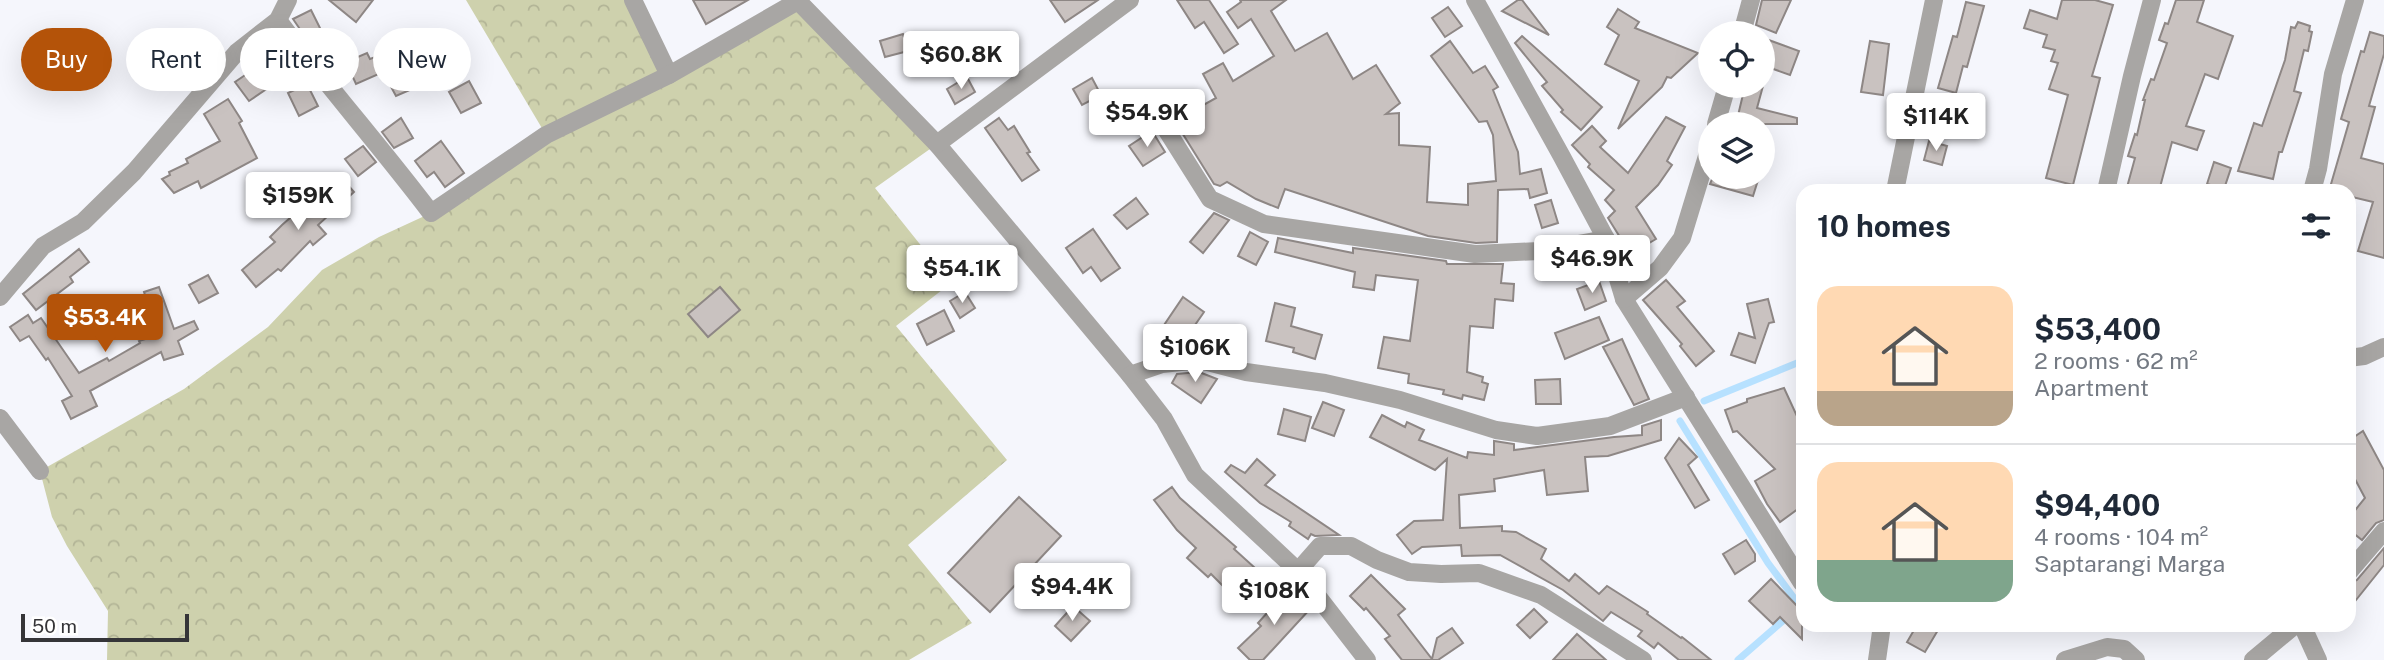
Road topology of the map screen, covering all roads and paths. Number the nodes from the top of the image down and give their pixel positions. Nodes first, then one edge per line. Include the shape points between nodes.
1 (288, 0) edge
2 (633, 0) edge
3 (1130, 0) edge
4 (1475, 0) edge
5 (1751, 0) edge
6 (1934, 0) edge
7 (2152, 0) edge
8 (2355, 0) edge
9 (278, 20) junction
10 (1745, 21) edge
11 (668, 75) junction
12 (1157, 115) dead end
13 (937, 144) junction
14 (1896, 184) edge
15 (2108, 184) edge
16 (2314, 184) edge
17 (1698, 185) edge
18 (1606, 240) junction
19 (0, 296) edge
20 (1624, 299) junction
21 (2384, 347) edge
22 (2356, 357) edge
23 (1130, 375) junction
24 (1686, 397) junction
25 (0, 418) edge
26 (40, 471) dead end
27 (2384, 531) edge
28 (2356, 564) edge
29 (1297, 571) junction
30 (1796, 573) edge
31 (1881, 632) edge
32 (2287, 632) edge
33 (2305, 632) edge
34 (1367, 660) edge
35 (1643, 660) edge
36 (1877, 660) edge
37 (2065, 660) edge
38 (2136, 660) edge
39 (2253, 660) edge
40 (2318, 660) edge

1 - 9 street
2 - 11 street
3 - 13 street
4 - 18 street
5 - 10 street
6 - 14 street
7 - 15 street
8 - 16 street via 2333,74
9 - 11 street via 431,213 546,135
9 - 19 street via 237,52 134,172 83,222 43,246
11 - 13 street via 798,1
12 - 18 street via 1210,199 1264,224 1475,254 1539,251
13 - 23 street
17 - 20 street via 1682,238 1660,268
18 - 20 street
20 - 24 street
21 - 22 street
23 - 24 street via 1162,364 1200,360 1325,383 1496,430 1537,436 1610,426
23 - 29 street via 1164,419 1195,475
24 - 30 street
25 - 26 street
27 - 28 street
29 - 34 street
29 - 35 street via 1320,547 1351,546 1409,572 1479,573 1541,595
31 - 36 street
32 - 39 street
33 - 40 street
37 - 38 street via 2107,647 2124,649

